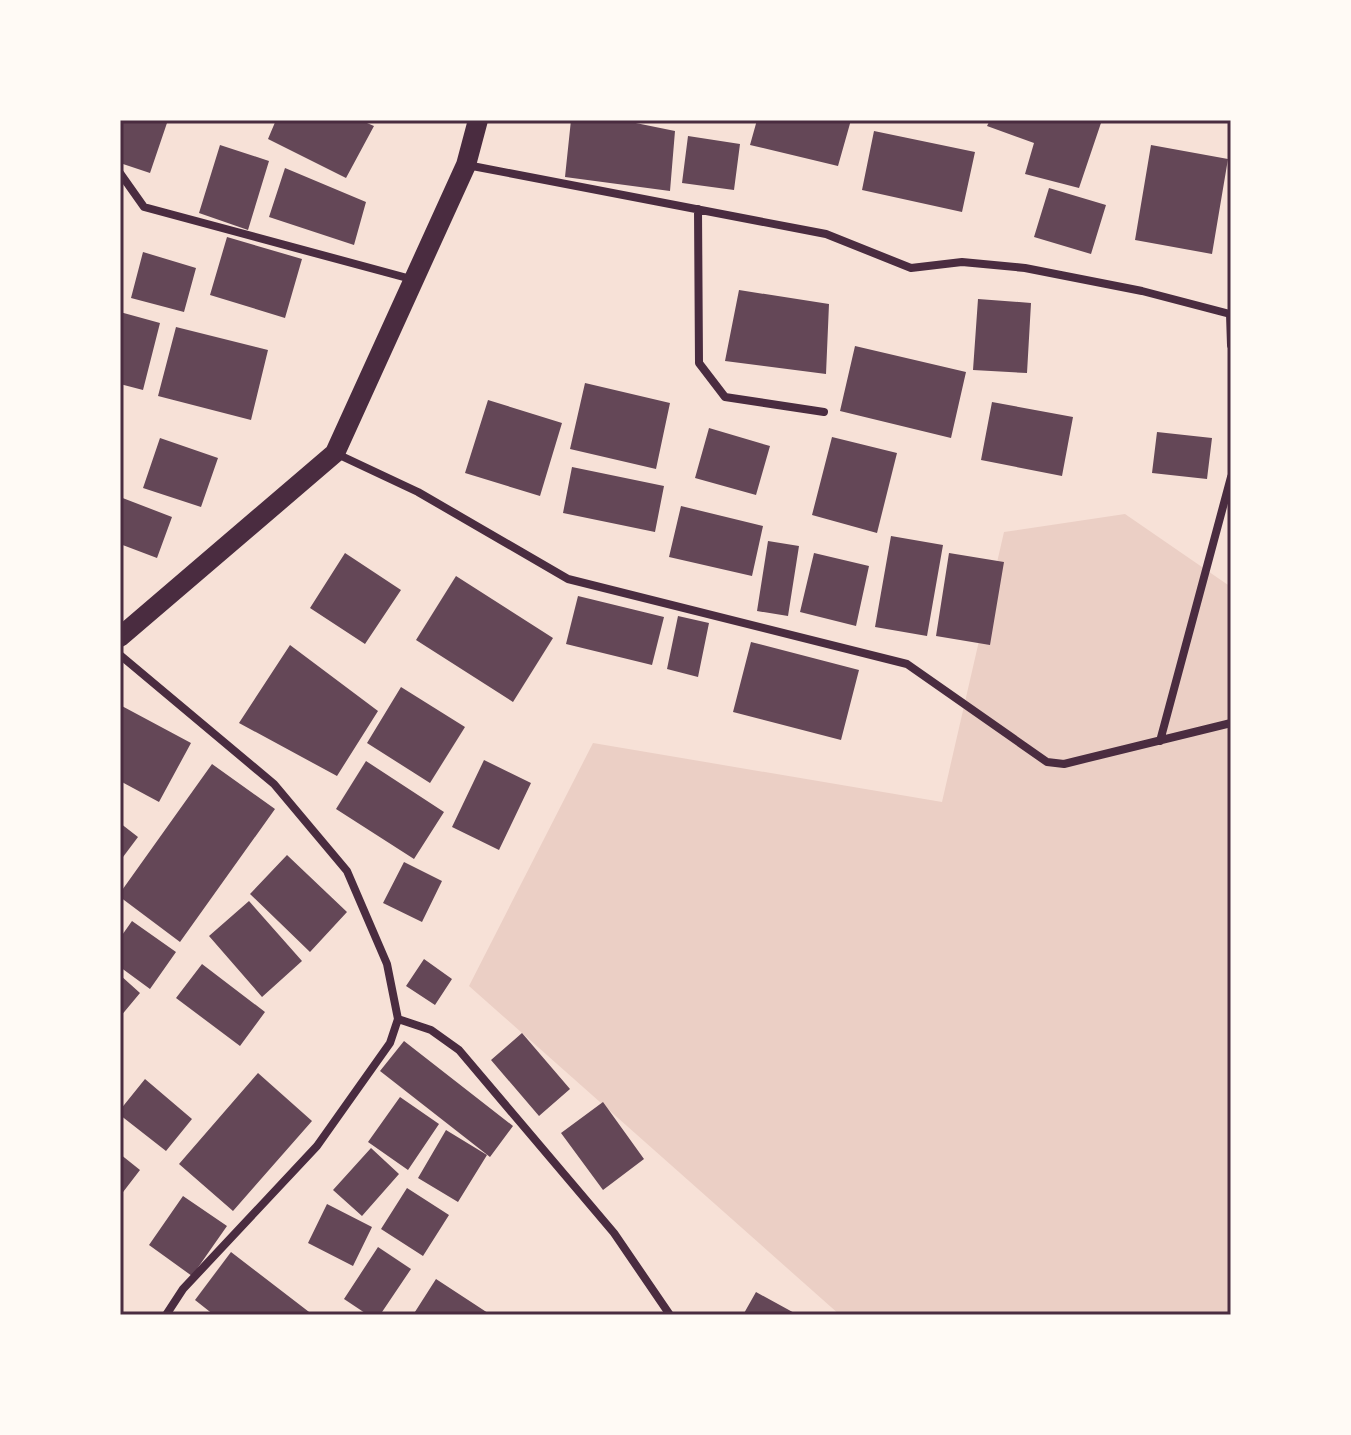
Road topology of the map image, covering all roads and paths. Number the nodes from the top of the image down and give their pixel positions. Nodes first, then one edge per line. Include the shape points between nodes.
1 (478, 120) edge
2 (466, 165) junction
3 (120, 173) edge
4 (698, 209) junction
5 (411, 279) junction
6 (1231, 345) edge
7 (824, 412) dead end
8 (335, 453) junction
9 (1231, 477) edge
10 (120, 637) edge
11 (120, 655) edge
12 (1231, 723) edge
13 (1160, 741) junction
14 (398, 1019) junction
15 (166, 1315) edge
16 (670, 1315) edge

1 - 2 main road
2 - 4 street
2 - 5 main road
3 - 5 street via 144,207
4 - 6 street via 826,234 911,268 962,262 1025,268 1142,291 1230,314
4 - 7 street via 699,363 725,397
5 - 8 main road
8 - 10 main road
8 - 13 street via 418,492 568,579 907,664 1047,762 1064,764
9 - 13 street
11 - 14 street via 274,784 347,871 387,964
12 - 13 street
14 - 15 street via 390,1043 317,1146 183,1289
14 - 16 street via 431,1030 459,1050 614,1233

